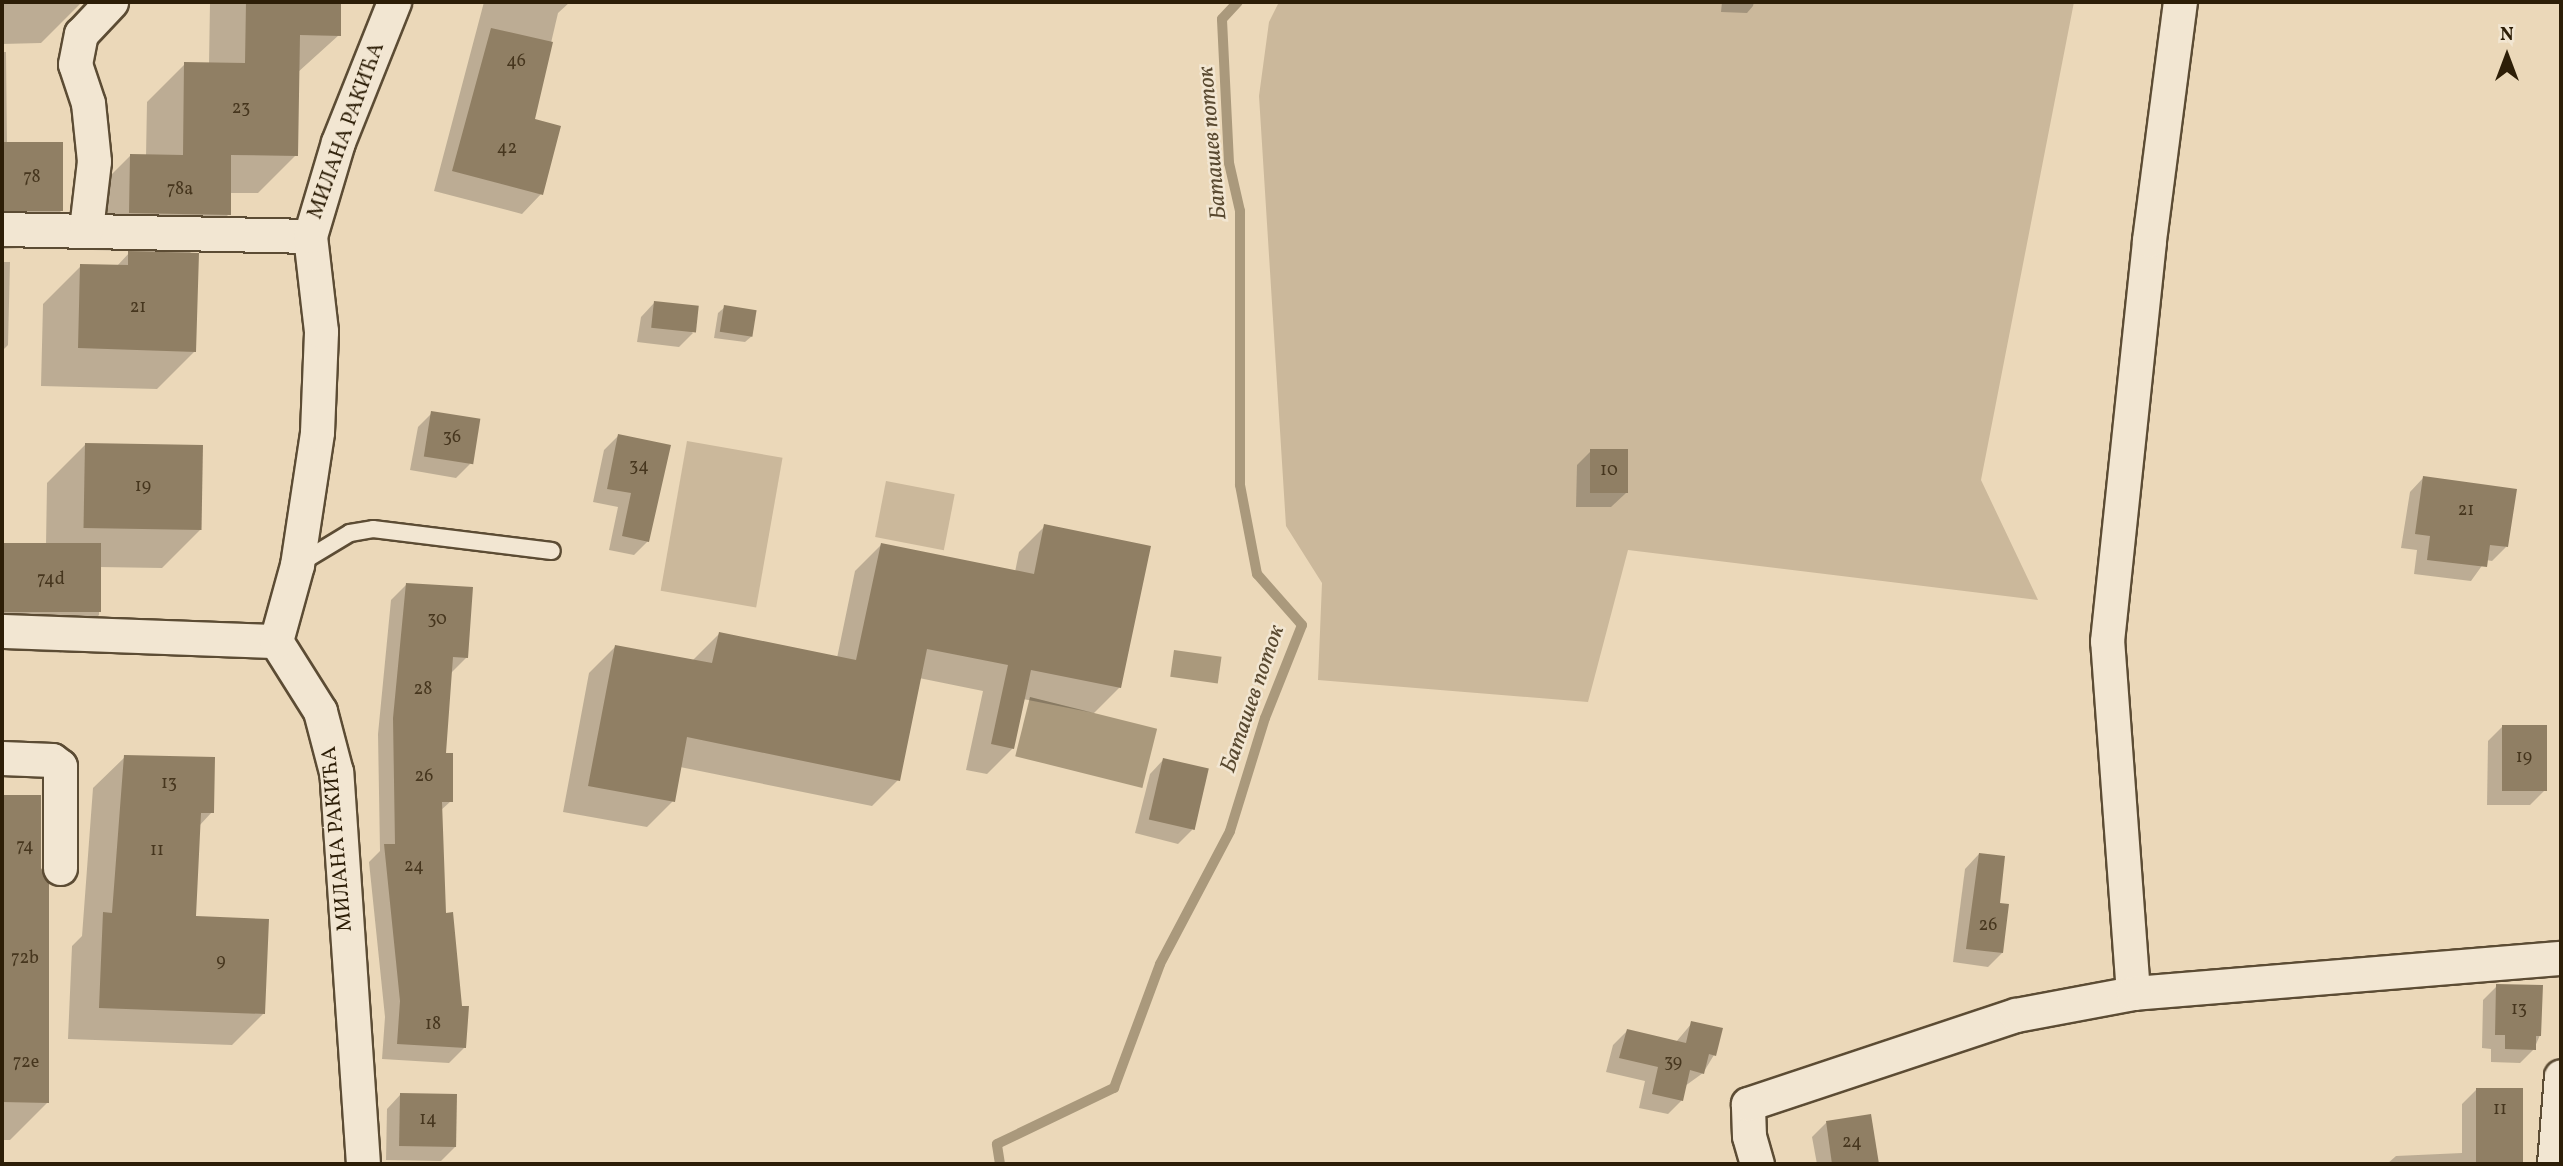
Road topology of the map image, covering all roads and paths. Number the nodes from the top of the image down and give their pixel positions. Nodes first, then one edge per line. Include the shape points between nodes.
1 (111, 2) edge
2 (394, 2) edge
3 (2180, 2) edge
4 (2, 229) edge
5 (86, 229) junction
6 (310, 236) junction
7 (552, 551) dead end
8 (297, 565) junction
9 (2, 631) edge
10 (276, 641) junction
11 (2, 758) edge
12 (60, 868) dead end
13 (2561, 958) edge
14 (2133, 993) junction
15 (2561, 1076) edge
16 (363, 1164) edge
17 (1757, 1164) edge
18 (2554, 1164) edge

1 - 5 street via 81,34 75,64 89,103 94,162
2 - 6 street, МИЛАНА РАКИЋА via 338,142
3 - 14 street via 2143,294 2107,641
4 - 5 street
5 - 6 street
6 - 8 street, МИЛАНА РАКИЋА via 321,331 317,432
7 - 8 lane via 373,528 350,533
8 - 10 street, МИЛАНА РАКИЋА
9 - 10 street
10 - 16 street, МИЛАНА РАКИЋА via 320,711 336,772
11 - 12 street via 52,760 60,766
13 - 14 street
14 - 17 street via 2016,1015 1748,1104 1749,1136
15 - 18 street

